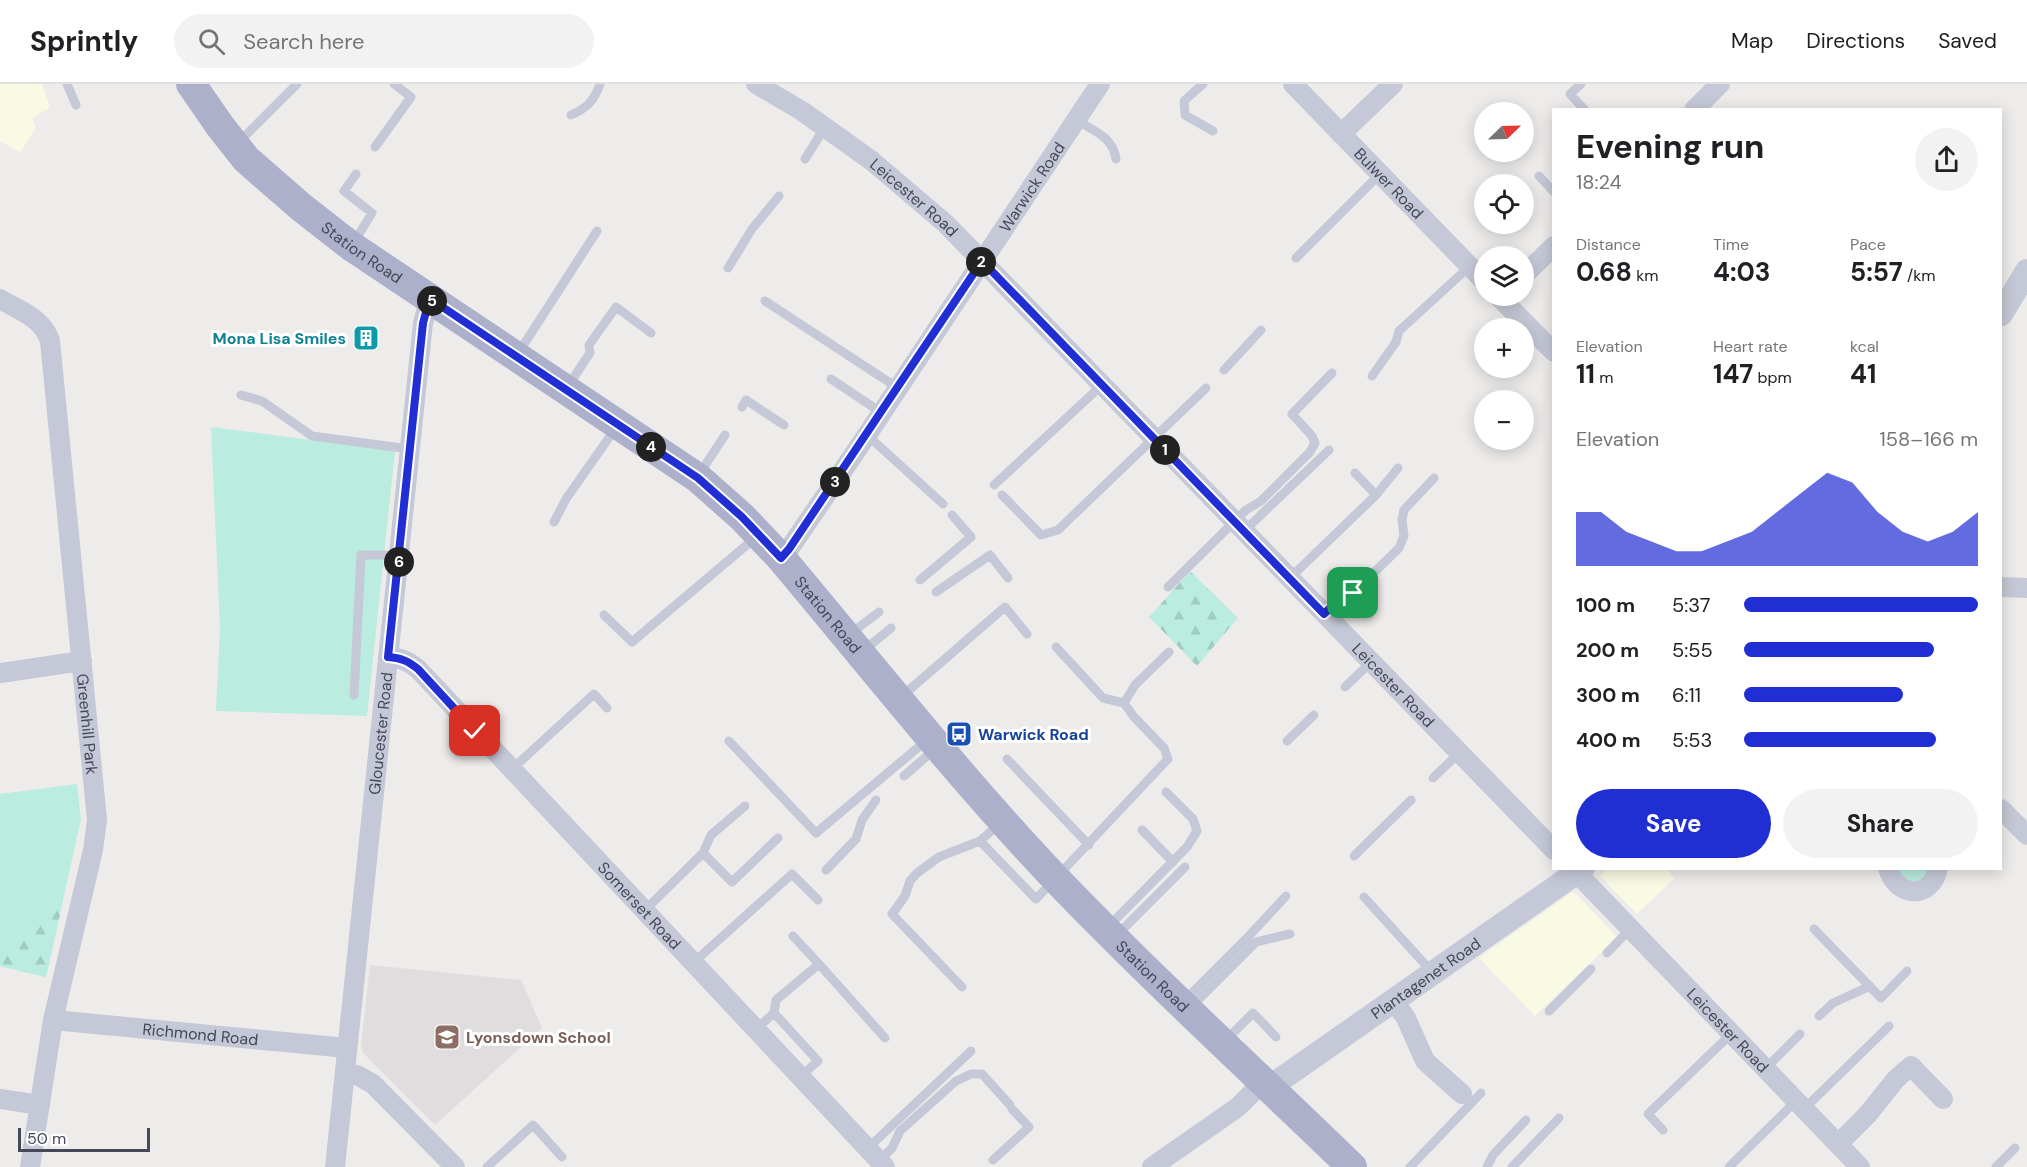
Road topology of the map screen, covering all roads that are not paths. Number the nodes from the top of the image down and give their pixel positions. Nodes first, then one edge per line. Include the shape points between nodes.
1 (67, 84) edge
2 (191, 84) edge
3 (297, 84) edge
4 (394, 84) edge
5 (600, 84) edge
6 (758, 84) edge
7 (1100, 84) edge
8 (1203, 84) edge
9 (1293, 84) edge
10 (1393, 84) edge
11 (1581, 84) edge
12 (1720, 84) edge
13 (76, 105) dead end
14 (1583, 108) edge
15 (1696, 108) edge
16 (571, 115) dead end
17 (1076, 120) junction
18 (825, 127) junction
19 (1213, 131) dead end
20 (1341, 134) junction
21 (235, 145) junction
22 (375, 147) dead end
23 (805, 159) dead end
24 (1116, 159) dead end
25 (356, 174) dead end
26 (1380, 174) junction
27 (1539, 176) dead end
28 (1552, 190) edge
29 (779, 196) dead end
30 (597, 231) dead end
31 (351, 246) junction
32 (1552, 248) edge
33 (1296, 258) dead end
34 (982, 261) junction
35 (1534, 265) edge
36 (1470, 266) junction
37 (728, 268) dead end
38 (1474, 270) edge
39 (2027, 271) edge
40 (0, 299) edge
41 (432, 300) junction
42 (765, 301) dead end
43 (1510, 306) edge
44 (2002, 312) edge
45 (1261, 330) dead end
46 (651, 333) dead end
47 (1552, 350) edge
48 (516, 357) junction
49 (1224, 370) dead end
50 (1332, 373) dead end
51 (1372, 376) dead end
52 (831, 379) dead end
53 (1102, 385) junction
54 (566, 388) junction
55 (898, 388) junction
56 (1206, 388) dead end
57 (240, 395) dead end
58 (742, 407) dead end
59 (882, 413) junction
60 (618, 424) junction
61 (784, 425) dead end
62 (725, 435) dead end
63 (867, 435) junction
64 (1154, 438) junction
65 (410, 449) junction
66 (1329, 450) dead end
67 (1398, 468) dead end
68 (1355, 474) dead end
69 (698, 478) junction
70 (1434, 478) dead end
71 (994, 485) dead end
72 (1002, 495) dead end
73 (1376, 495) junction
74 (943, 504) dead end
75 (952, 515) dead end
76 (554, 522) dead end
77 (1240, 526) junction
78 (759, 534) junction
79 (400, 555) junction
80 (781, 558) junction
81 (1008, 578) dead end
82 (1290, 578) junction
83 (920, 580) dead end
84 (1168, 587) dead end
85 (2002, 587) edge
86 (2027, 588) edge
87 (936, 592) dead end
88 (879, 612) dead end
89 (1324, 614) junction
90 (604, 615) dead end
91 (891, 628) dead end
92 (1027, 634) dead end
93 (854, 645) junction
94 (1056, 647) dead end
95 (1169, 652) dead end
96 (388, 657) junction
97 (82, 661) junction
98 (1371, 662) junction
99 (0, 673) edge
100 (1345, 687) dead end
101 (354, 695) dead end
102 (899, 699) junction
103 (1124, 703) junction
104 (608, 708) dead end
105 (1314, 716) dead end
106 (729, 741) dead end
107 (935, 741) junction
108 (1287, 741) dead end
109 (1459, 753) junction
110 (1007, 759) dead end
111 (511, 770) junction
112 (904, 776) dead end
113 (1433, 778) dead end
114 (1166, 792) dead end
115 (876, 800) dead end
116 (1411, 800) dead end
117 (745, 806) dead end
118 (2002, 810) edge
119 (1003, 821) junction
120 (1142, 830) dead end
121 (2027, 836) edge
122 (778, 838) dead end
123 (980, 841) junction
124 (1089, 844) junction
125 (1552, 848) edge
126 (703, 853) junction
127 (1354, 856) dead end
128 (1173, 862) junction
129 (1185, 867) dead end
130 (826, 870) dead end
131 (1577, 870) edge
132 (1889, 870) edge
133 (1937, 870) edge
134 (1056, 879) junction
135 (1286, 896) dead end
136 (1364, 897) dead end
137 (818, 900) dead end
138 (644, 911) junction
139 (1630, 929) junction
140 (1814, 929) dead end
141 (1111, 933) junction
142 (1290, 934) dead end
143 (793, 936) dead end
144 (1607, 953) dead end
145 (693, 963) junction
146 (819, 964) junction
147 (1591, 969) dead end
148 (1907, 971) dead end
149 (1432, 972) junction
150 (1870, 986) junction
151 (962, 987) dead end
152 (1393, 1000) junction
153 (1186, 1006) junction
154 (1549, 1011) dead end
155 (774, 1013) junction
156 (1819, 1016) dead end
157 (53, 1020) junction
158 (1889, 1026) dead end
159 (755, 1030) junction
160 (1731, 1034) junction
161 (1800, 1034) dead end
162 (1276, 1037) dead end
163 (885, 1038) dead end
164 (1223, 1042) junction
165 (347, 1048) junction
166 (971, 1051) dead end
167 (1765, 1069) junction
168 (345, 1073) junction
169 (800, 1077) junction
170 (1267, 1085) junction
171 (1471, 1094) joint
172 (0, 1099) edge
173 (1943, 1099) dead end
174 (40, 1105) junction
175 (1800, 1105) junction
176 (1559, 1118) dead end
177 (1526, 1120) dead end
178 (1663, 1130) dead end
179 (1838, 1144) junction
180 (2015, 1148) dead end
181 (562, 1158) dead end
182 (877, 1159) edge
183 (993, 1160) dead end
184 (499, 1163) edge
185 (1858, 1166) edge
186 (30, 1167) edge
187 (334, 1167) edge
188 (455, 1167) edge
189 (487, 1167) edge
190 (1152, 1167) edge
191 (1352, 1167) edge
192 (1410, 1167) edge
193 (1487, 1167) edge
194 (1512, 1167) edge
195 (1729, 1167) edge
196 (1996, 1167) edge

1 - 13 lane
2 - 21 main road, Station Road
3 - 21 lane
4 - 22 lane via 411,96
5 - 16 lane via 593,101
6 - 18 street, Leicester Road
7 - 17 street, Warwick Road
8 - 19 lane via 1184,101 1185,115
9 - 20 street, Bulwer Road
10 - 20 street
11 - 14 lane via 1570,94
12 - 15 street
17 - 24 lane via 1107,138
17 - 34 street, Warwick Road
18 - 23 lane
18 - 34 street, Leicester Road via 946,224
20 - 26 street, Bulwer Road
21 - 31 main road, Station Road via 301,207
25 - 31 lane via 344,191 372,213
26 - 33 lane
26 - 36 street, Bulwer Road
27 - 28 lane
29 - 37 lane
30 - 48 lane
31 - 41 main road, Station Road
32 - 35 street
34 - 53 street, Leicester Road
34 - 55 street, Warwick Road
36 - 38 street, Bulwer Road
36 - 51 lane via 1399,331 1396,342
39 - 44 street
40 - 97 street, Greenhill Park via 38,321 50,341
41 - 48 main road, Station Road
41 - 65 street, Gloucester Road via 423,323
42 - 55 lane
43 - 47 street
45 - 49 lane
46 - 54 lane via 616,307
48 - 54 main road, Station Road
50 - 77 lane via 1292,414 1312,436 1315,443 1310,452 1261,501 1246,510
52 - 59 lane
53 - 64 street, Leicester Road
53 - 71 lane
54 - 60 main road, Station Road
55 - 59 street, Warwick Road
56 - 64 lane
57 - 65 lane via 262,401 312,436
58 - 61 lane via 746,400
59 - 63 street, Warwick Road
60 - 69 main road, Station Road
60 - 76 lane
62 - 69 lane
63 - 74 lane
63 - 80 street, Warwick Road
64 - 72 lane via 1058,530 1041,535
64 - 77 street, Leicester Road
65 - 79 street, Gloucester Road
66 - 77 lane
67 - 73 lane
68 - 73 lane
69 - 78 main road, Station Road
70 - 89 lane via 1404,510 1404,536 1399,548 1353,593
73 - 82 lane
75 - 83 lane via 971,537
77 - 82 street, Leicester Road
77 - 84 lane
78 - 80 main road, Station Road
78 - 90 lane via 632,642
79 - 96 street, Gloucester Road
79 - 101 lane via 362,555
80 - 93 main road, Station Road
81 - 87 lane via 990,555
82 - 89 street, Leicester Road
85 - 86 street
88 - 93 lane
89 - 98 street, Leicester Road
91 - 93 lane
92 - 102 lane via 1005,607
93 - 102 main road, Station Road
94 - 103 lane via 1103,698
95 - 103 lane via 1135,685
96 - 111 street, Somerset Road via 401,658 418,669
96 - 165 street, Gloucester Road
97 - 99 street
97 - 157 street, Greenhill Park via 98,820
98 - 100 lane
98 - 109 street, Leicester Road
102 - 107 main road, Station Road
103 - 124 lane via 1164,748 1168,759
104 - 111 lane via 594,694
105 - 108 lane
106 - 107 lane via 816,833
107 - 112 lane
107 - 119 main road, Station Road
109 - 113 lane
109 - 125 street, Leicester Road
110 - 124 lane
111 - 138 street, Somerset Road
114 - 128 lane via 1193,819 1197,831
115 - 130 lane via 862,820 856,839
116 - 127 lane
117 - 126 lane via 711,835
118 - 121 street
119 - 123 lane
119 - 134 main road, Station Road
120 - 128 lane
122 - 126 lane via 732,882
123 - 134 lane via 1036,899
123 - 151 lane via 939,857 917,873 892,914
124 - 134 lane
126 - 138 lane
128 - 141 lane
129 - 141 lane
131 - 139 street, Leicester Road
131 - 149 street, Plantagenet Road
132 - 133 street via 1896,884 1917,891 1931,884
134 - 141 main road, Station Road
135 - 153 lane
136 - 149 lane
137 - 145 lane via 792,874
138 - 145 street, Somerset Road
139 - 144 lane
139 - 160 street, Leicester Road
140 - 150 lane
141 - 153 main road, Station Road
142 - 153 lane via 1256,942
143 - 146 lane
145 - 159 street, Somerset Road
146 - 155 lane via 776,1000
146 - 163 lane
147 - 154 lane
148 - 150 lane via 1881,998
149 - 152 street, Plantagenet Road
150 - 156 lane via 1833,1003
152 - 170 street, Plantagenet Road
152 - 171 street via 1406,1018 1425,1061
153 - 164 main road, Station Road
155 - 159 lane
155 - 169 lane via 818,1061
157 - 165 street, Richmond Road
157 - 174 street, Greenhill Park
158 - 175 lane
159 - 169 street, Somerset Road
160 - 167 street, Leicester Road
160 - 178 lane via 1648,1114
161 - 167 lane
162 - 164 lane via 1253,1013
164 - 170 main road, Station Road
165 - 168 street, Gloucester Road
166 - 182 lane
167 - 175 street, Leicester Road
168 - 187 street, Gloucester Road
168 - 188 street via 373,1084
169 - 182 street, Somerset Road
170 - 190 street
170 - 191 main road, Station Road
171 - 192 lane
172 - 174 street
173 - 179 street via 1911,1066
174 - 186 street, Greenhill Park
175 - 179 street, Leicester Road
175 - 195 lane
176 - 194 lane
177 - 193 lane via 1493,1155
179 - 185 street, Leicester Road
180 - 196 lane
181 - 184 lane via 533,1125
182 - 183 lane via 892,1148 900,1131 956,1081 982,1074 1029,1127
184 - 189 lane

